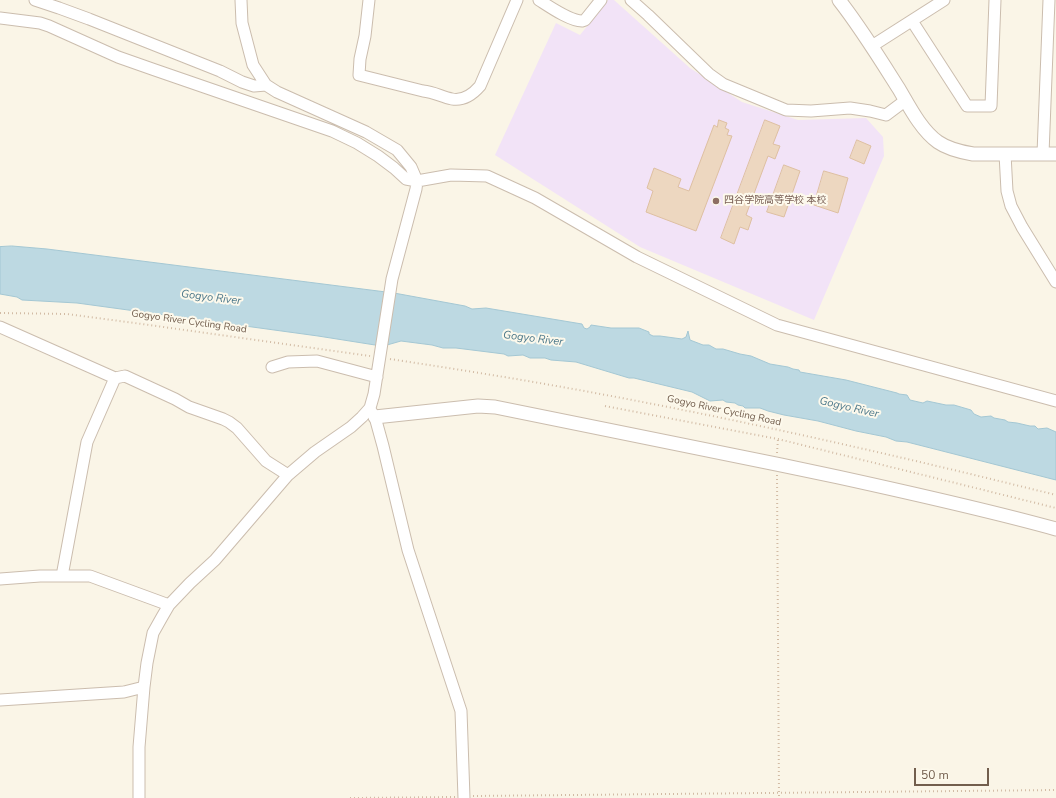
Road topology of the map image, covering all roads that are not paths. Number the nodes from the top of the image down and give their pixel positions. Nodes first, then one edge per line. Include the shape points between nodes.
1 (35, 0) edge
2 (241, 0) edge
3 (369, 0) edge
4 (517, 0) edge
5 (539, 0) edge
6 (601, 0) edge
7 (631, 0) edge
8 (839, 0) edge
9 (944, 0) edge
10 (995, 0) edge
11 (1049, 0) edge
12 (0, 18) edge
13 (912, 21) junction
14 (872, 46) junction
15 (266, 85) junction
16 (906, 100) junction
17 (1045, 104) junction
18 (1056, 104) edge
19 (1006, 154) junction
20 (1043, 154) junction
21 (1056, 154) edge
22 (417, 181) junction
23 (1056, 282) edge
24 (0, 327) edge
25 (272, 367) dead end
26 (377, 377) junction
27 (115, 378) junction
28 (1056, 400) edge
29 (372, 413) junction
30 (288, 475) junction
31 (1056, 529) edge
32 (62, 576) junction
33 (0, 579) edge
34 (169, 605) junction
35 (144, 687) junction
36 (0, 700) edge
37 (464, 797) edge
38 (139, 798) edge

1 - 15 street via 89,19 242,82 254,86
2 - 15 street via 242,23 252,65
3 - 4 street via 359,75 452,99 465,97 480,86
5 - 6 street via 558,12 582,21
7 - 16 street via 709,74 723,84 786,110 850,108 886,115
8 - 14 street
9 - 13 street
10 - 13 street via 991,106 967,106
11 - 17 street
12 - 22 street via 40,22 155,70 332,131 378,156 406,179
13 - 14 street
14 - 16 street
15 - 22 street via 366,132 397,150 411,167
16 - 19 street via 938,143 973,154
17 - 18 street
17 - 20 street
19 - 20 street
19 - 23 street via 1007,191 1011,206
20 - 21 street
22 - 26 street via 392,279
22 - 28 street via 451,175 487,176 535,198 637,257 777,325
24 - 27 street
25 - 26 street via 288,362 317,362
26 - 29 street
27 - 30 street via 126,376 189,407 229,422 266,461
27 - 32 street via 87,442
29 - 30 street via 362,417
29 - 31 street via 495,407 777,464
29 - 37 street via 383,446 408,550 461,711
30 - 34 street via 215,560
32 - 33 street
32 - 34 street via 90,576
34 - 35 street via 153,633
35 - 36 street via 124,692
35 - 38 street via 139,747

